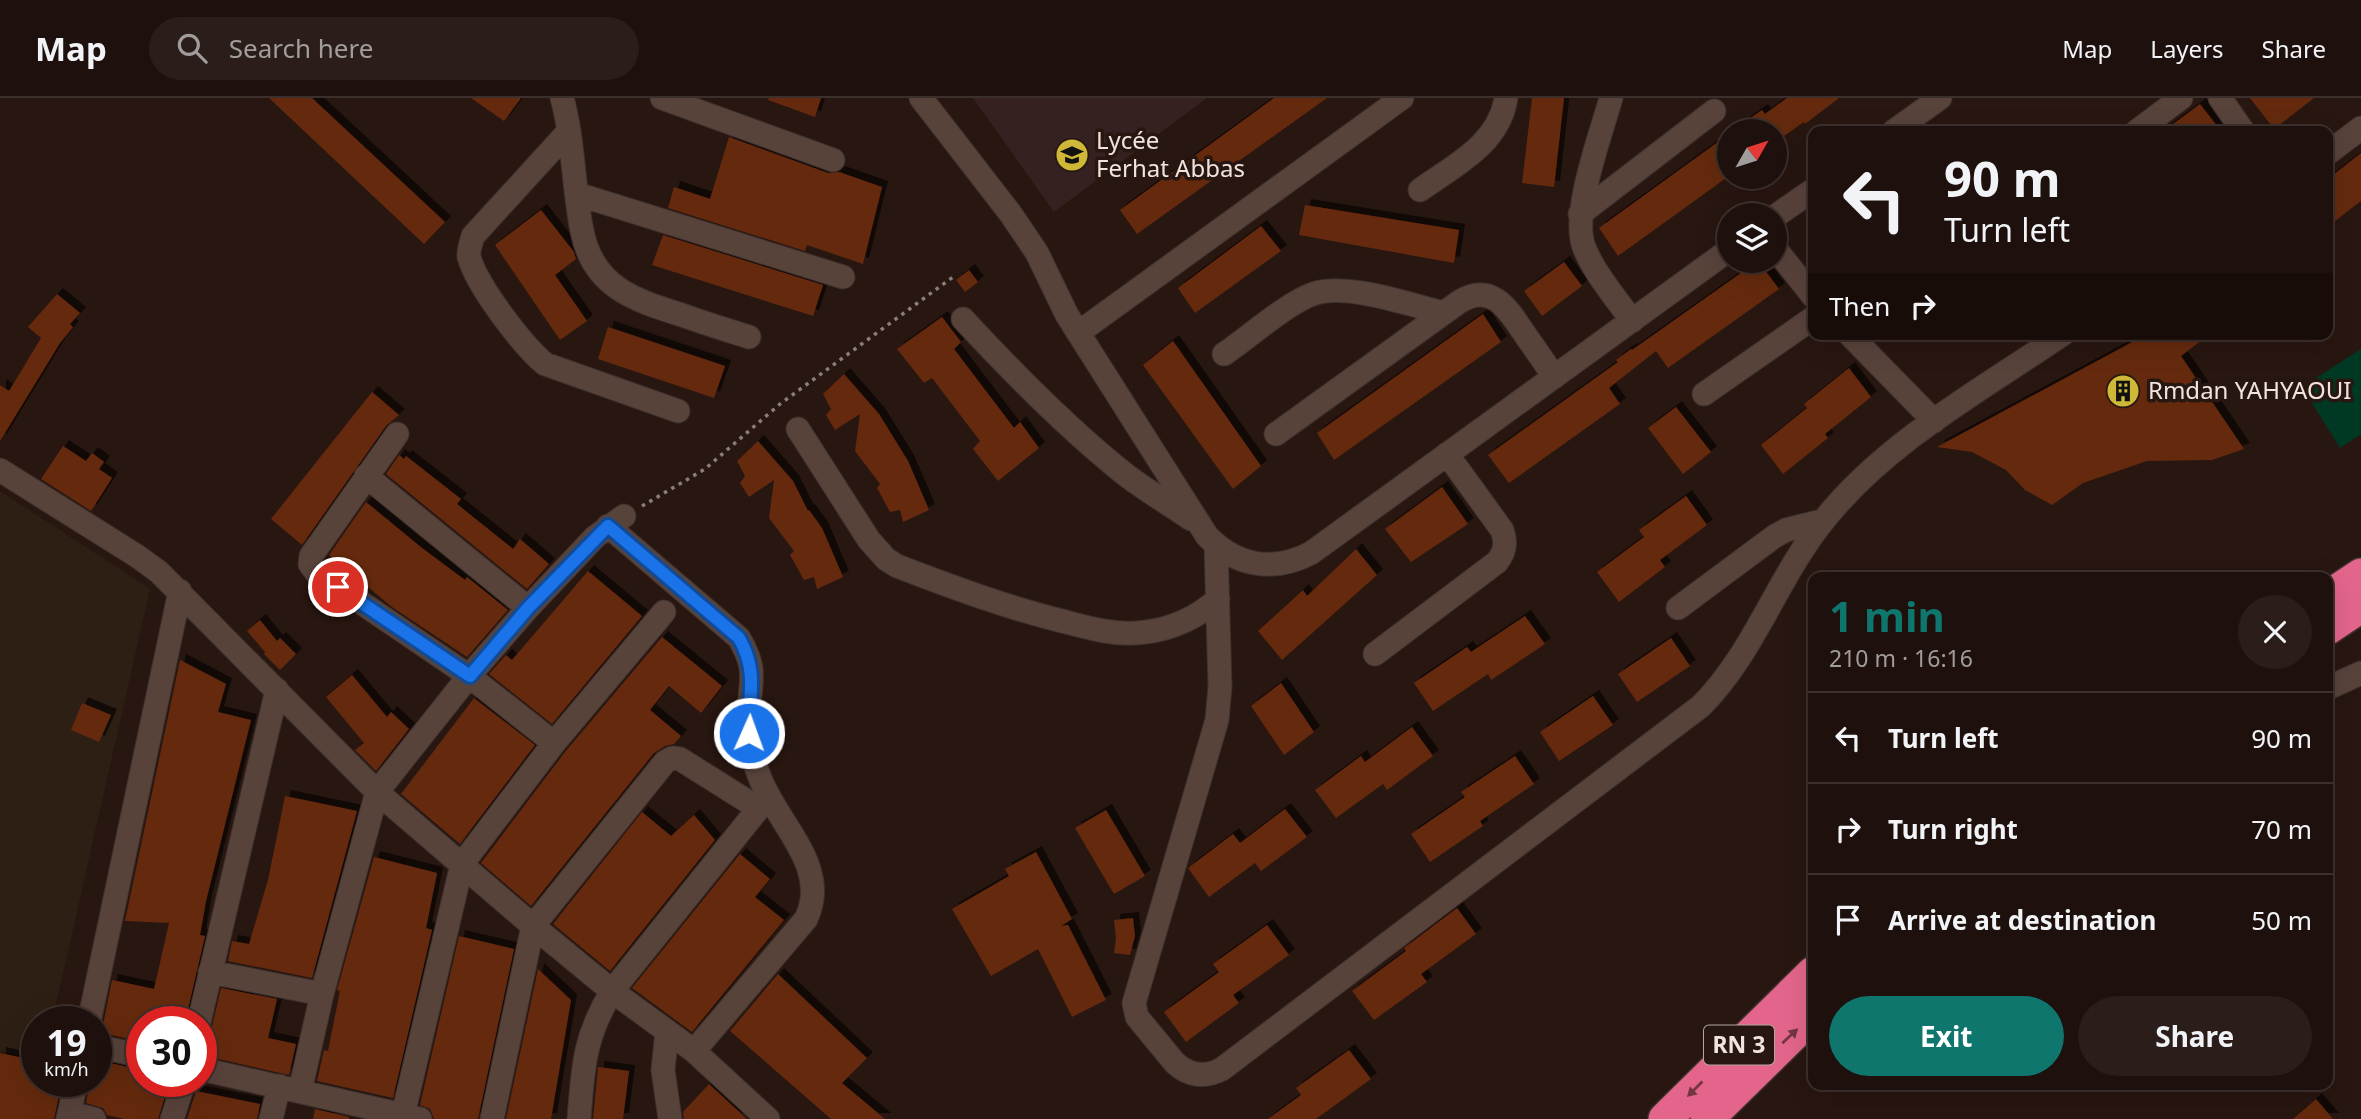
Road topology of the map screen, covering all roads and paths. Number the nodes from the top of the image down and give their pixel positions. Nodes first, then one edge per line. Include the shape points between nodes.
1 (562, 98) edge
2 (663, 98) edge
3 (921, 98) edge
4 (1402, 98) edge
5 (1506, 98) edge
6 (1611, 98) edge
7 (1940, 98) edge
8 (2181, 98) edge
9 (2220, 98) edge
10 (1714, 111) dead end
11 (1901, 126) edge
12 (2144, 126) edge
13 (2240, 126) edge
14 (2361, 128) edge
15 (568, 132) junction
16 (2333, 149) edge
17 (833, 160) dead end
18 (1420, 190) dead end
19 (1808, 193) edge
20 (577, 194) junction
21 (1787, 208) edge
22 (1580, 214) junction
23 (1717, 259) edge
24 (1787, 263) edge
25 (843, 277) dead end
26 (953, 277) dead end
27 (1808, 290) edge
28 (1444, 313) junction
29 (963, 319) dead end
30 (1632, 321) junction
31 (1808, 321) edge
32 (1079, 333) junction
33 (749, 337) dead end
34 (1855, 340) edge
35 (2054, 340) edge
36 (1224, 354) dead end
37 (1554, 377) junction
38 (1704, 394) dead end
39 (678, 411) dead end
40 (1934, 421) junction
41 (798, 429) dead end
42 (397, 434) dead end
43 (1276, 435) dead end
44 (1447, 454) junction
45 (0, 470) edge
46 (366, 476) junction
47 (616, 521) junction
48 (1822, 521) junction
49 (1200, 525) junction
50 (1216, 545) junction
51 (2361, 575) edge
52 (180, 591) junction
53 (2333, 594) edge
54 (1217, 599) junction
55 (2361, 606) edge
56 (528, 608) junction
57 (1678, 608) dead end
58 (664, 612) dead end
59 (2333, 625) edge
60 (1375, 654) dead end
61 (2361, 673) edge
62 (470, 676) junction
63 (2333, 686) edge
64 (277, 690) junction
65 (554, 743) junction
66 (377, 792) junction
67 (763, 803) junction
68 (462, 864) junction
69 (533, 926) junction
70 (210, 972) junction
71 (1808, 978) edge
72 (612, 990) junction
73 (322, 995) junction
74 (92, 1006) edge
75 (203, 1006) edge
76 (1808, 1020) edge
77 (667, 1031) junction
78 (694, 1051) junction
79 (217, 1073) edge
80 (289, 1089) junction
81 (72, 1097) edge
82 (179, 1097) edge
83 (68, 1116) edge
84 (412, 1117) edge
85 (94, 1119) edge
86 (172, 1119) edge
87 (271, 1119) edge
88 (492, 1119) edge
89 (579, 1119) edge
90 (670, 1119) edge
91 (768, 1119) edge
92 (1665, 1119) edge
93 (1707, 1119) edge

1 - 15 street
2 - 17 street
3 - 32 street via 1037,253
4 - 32 street
5 - 18 street via 1497,126 1480,148
6 - 22 street
7 - 11 street
8 - 12 street
9 - 13 street
10 - 22 street
14 - 16 street
15 - 20 street
15 - 39 street via 474,236 468,254 476,276 530,352 545,364
19 - 21 street
20 - 25 street
20 - 33 street via 590,256 614,287 637,301
22 - 30 street via 1585,249
23 - 30 street
24 - 27 street
26 - 47 path via 780,404 705,469
28 - 36 street via 1343,289 1321,291 1300,300
28 - 37 street via 1475,295 1499,301
28 - 43 street
29 - 49 street via 1084,440 1123,473
30 - 37 street
31 - 38 street
32 - 49 street
34 - 40 street
35 - 40 street
37 - 44 street
40 - 48 street via 1880,461
41 - 54 street via 869,540 897,566 1017,609 1114,633 1163,629 1193,617
42 - 46 street
44 - 50 street via 1300,559 1275,565 1249,563
44 - 60 street via 1502,530 1504,550 1497,562
45 - 52 street via 137,556
46 - 56 street
46 - 62 street via 311,556 310,565
47 - 56 street
47 - 67 street via 739,638 747,651 752,673 748,711
48 - 54 street via 1724,681 1702,706 1222,1069 1197,1075 1175,1063 1137,1017 1134,1003 1217,720
48 - 57 street via 1775,536
49 - 50 street
50 - 54 street
51 - 53 highway
52 - 64 street
52 - 74 street
55 - 59 highway
56 - 62 street
58 - 65 street
61 - 63 street
62 - 65 street
62 - 66 street
64 - 66 street
64 - 70 street
65 - 68 street
66 - 68 street
66 - 73 street
67 - 69 street via 680,759 668,760
67 - 72 street
67 - 78 street via 812,873 811,908
68 - 69 street
68 - 84 street
69 - 72 street
69 - 88 street
70 - 73 street
70 - 75 street
71 -> 92 highway, RN 3
72 - 77 street
72 - 89 street via 587,1045
73 - 80 street
93 -> 76 highway, RN 3
77 - 78 street
77 - 90 street via 663,1070
78 - 91 street
79 - 80 street
80 - 84 street
80 - 87 street
81 - 83 street
82 - 86 street
83 - 85 street

